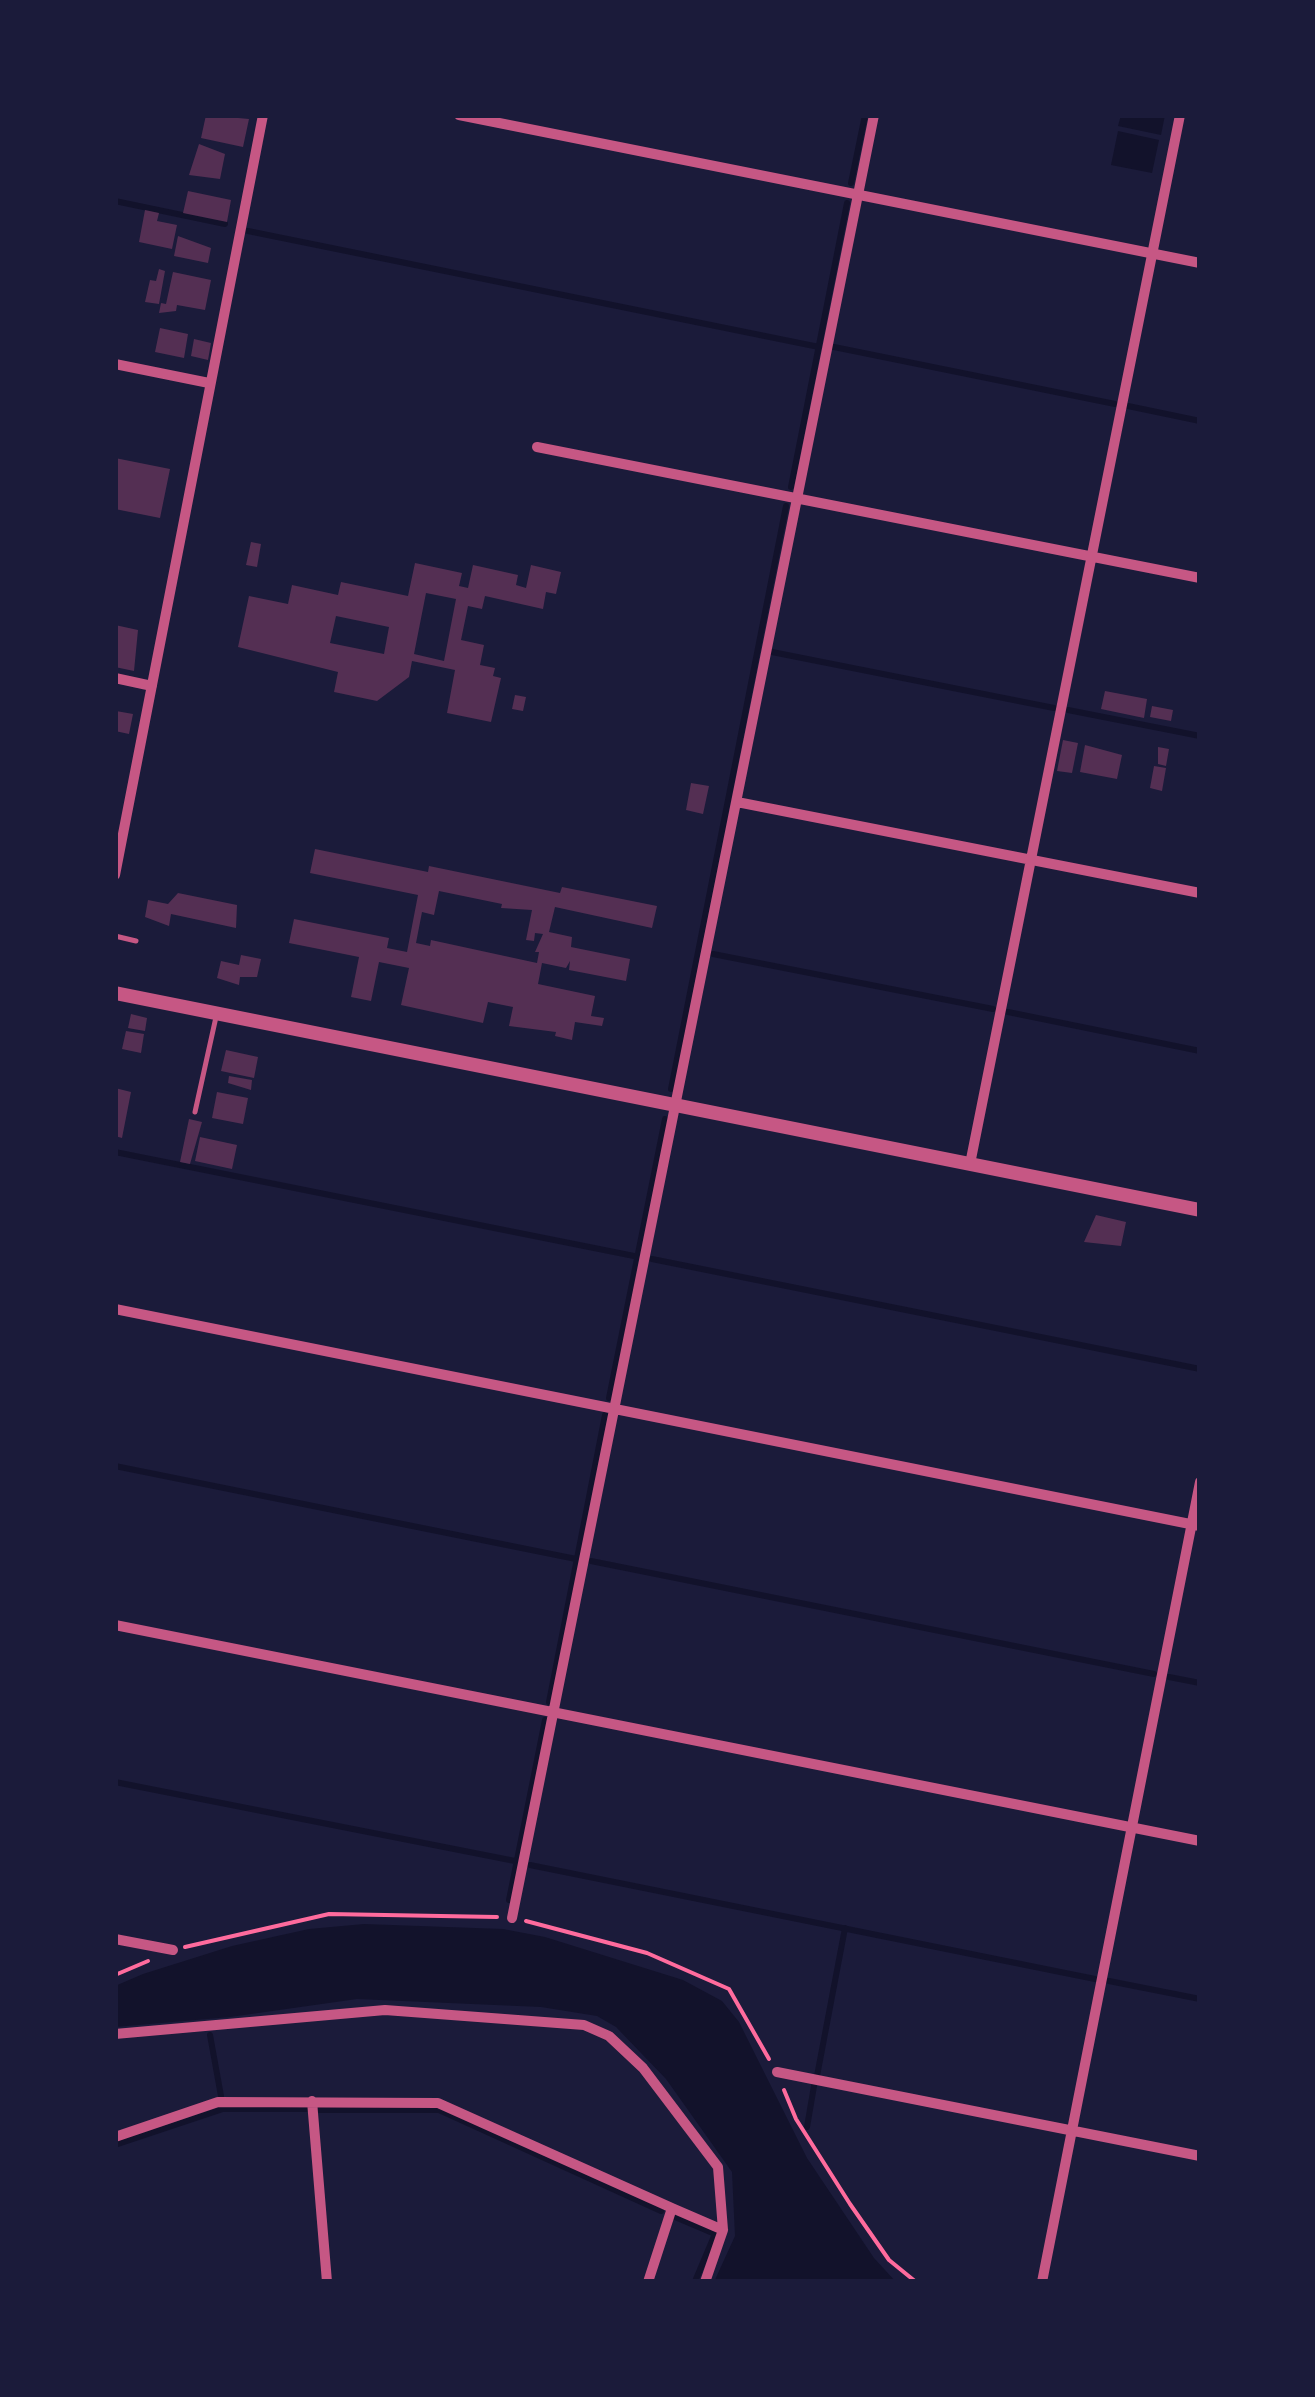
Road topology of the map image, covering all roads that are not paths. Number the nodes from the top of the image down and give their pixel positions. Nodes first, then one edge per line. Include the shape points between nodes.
1 (263, 115) edge
2 (459, 115) edge
3 (874, 115) edge
4 (1180, 115) edge
5 (858, 194) junction
6 (1152, 254) junction
7 (1200, 263) edge
8 (115, 364) edge
9 (209, 384) junction
10 (537, 448) dead end
11 (796, 499) junction
12 (1090, 557) junction
13 (1200, 578) edge
14 (115, 678) edge
15 (152, 686) junction
16 (737, 802) junction
17 (1030, 860) junction
18 (115, 875) edge
19 (1200, 894) edge
20 (115, 936) edge
21 (136, 941) dead end
22 (115, 992) edge
23 (217, 1014) junction
24 (678, 1105) junction
25 (194, 1112) dead end
26 (970, 1164) junction
27 (1200, 1210) edge
28 (115, 1310) edge
29 (616, 1409) junction
30 (1200, 1482) edge
31 (1196, 1525) edge
32 (115, 1625) edge
33 (556, 1712) junction
34 (1132, 1828) junction
35 (1200, 1841) edge
36 (512, 1918) road end
37 (115, 1939) edge
38 (173, 1950) road end
39 (115, 2034) edge
40 (777, 2072) road end
41 (312, 2102) junction
42 (1072, 2131) junction
43 (115, 2137) edge
44 (1200, 2156) edge
45 (672, 2208) junction
46 (723, 2230) junction
47 (326, 2282) edge
48 (648, 2282) edge
49 (705, 2282) edge
50 (1042, 2282) edge

1 - 9 street
2 - 5 street
3 - 5 street
4 - 6 street
5 - 6 street
5 - 11 street
6 - 7 street
6 - 12 street
8 - 9 street
9 - 15 street
10 - 11 street
11 - 12 street
11 - 16 street
12 - 13 street
12 - 17 street
14 - 15 street
15 - 18 street
16 - 17 street
16 - 24 street
17 - 19 street
17 - 26 street
20 - 21 lane
22 - 23 street
23 - 24 street
23 - 25 lane
24 - 26 street
24 - 29 street
26 - 27 street
28 - 29 street
29 - 31 street
29 - 33 street
30 - 31 street
31 - 34 street
32 - 33 street
33 - 34 street
33 - 36 street
34 - 35 street
34 - 42 street
37 - 38 street
39 - 46 street via 385,2010 584,2025 628,2052 718,2166
40 - 42 street
41 - 43 street via 218,2102
41 - 45 street via 438,2102
41 - 47 street
42 - 44 street
42 - 50 street
45 - 46 street
45 - 48 street
46 - 49 street

